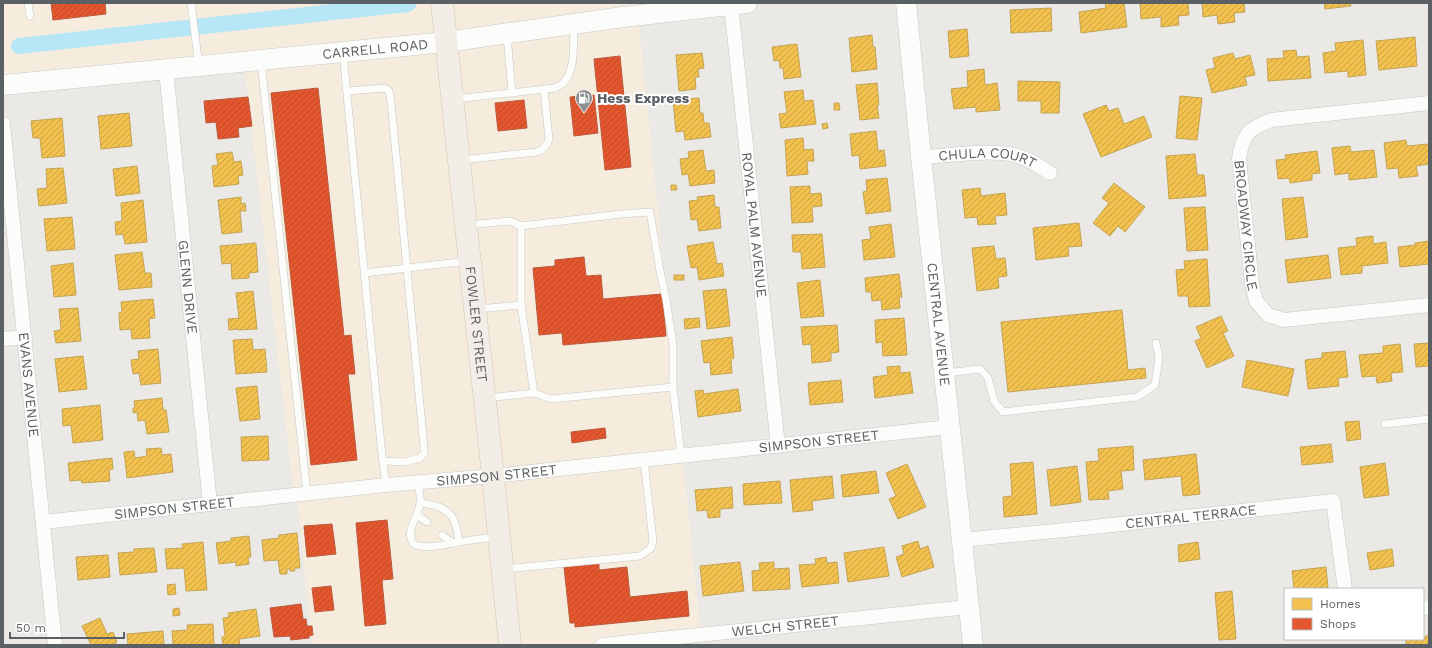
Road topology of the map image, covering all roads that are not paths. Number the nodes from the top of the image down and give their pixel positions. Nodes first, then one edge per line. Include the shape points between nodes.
1 (28, 3) edge
2 (191, 3) edge
3 (442, 3) edge
4 (906, 3) edge
5 (739, 4) edge
6 (30, 16) dead end
7 (574, 24) junction
8 (507, 33) junction
9 (446, 42) junction
10 (343, 51) junction
11 (261, 59) junction
12 (199, 66) junction
13 (166, 70) junction
14 (3, 85) edge
15 (544, 89) junction
16 (347, 91) junction
17 (512, 93) junction
18 (452, 100) junction
19 (1429, 103) edge
20 (3, 124) edge
21 (921, 158) junction
22 (459, 160) junction
23 (5, 163) edge
24 (1050, 173) dead end
25 (466, 225) junction
26 (521, 226) junction
27 (470, 261) junction
28 (407, 268) junction
29 (364, 273) junction
30 (521, 305) junction
31 (1429, 305) edge
32 (475, 309) junction
33 (25, 337) junction
34 (3, 339) edge
35 (1156, 343) dead end
36 (944, 374) junction
37 (673, 387) junction
38 (534, 393) junction
39 (485, 398) junction
40 (1429, 419) edge
41 (1384, 424) dead end
42 (949, 428) junction
43 (778, 446) junction
44 (681, 456) junction
45 (644, 460) junction
46 (384, 461) junction
47 (493, 476) junction
48 (418, 482) junction
49 (386, 485) junction
50 (307, 494) junction
51 (420, 502) junction
52 (210, 504) junction
53 (418, 515) junction
54 (43, 522) junction
55 (427, 522) dead end
56 (442, 535) dead end
57 (499, 537) junction
58 (961, 540) junction
59 (456, 543) junction
60 (502, 570) junction
61 (1344, 588) edge
62 (968, 607) junction
63 (55, 645) edge
64 (510, 645) edge
65 (602, 645) edge
66 (973, 645) edge

1 - 6 lane
2 - 12 lane
3 - 9 main road, FOWLER STREET
4 - 21 street, CENTRAL AVENUE
5 - 7 street, CARRELL ROAD
5 - 43 street, ROYAL PALM AVENUE
7 - 8 street, CARRELL ROAD
7 - 15 lane via 572,66 569,75 564,83 555,88
8 - 9 street, CARRELL ROAD
8 - 17 lane
9 - 10 street, CARRELL ROAD
9 - 18 main road, FOWLER STREET
10 - 11 street, CARRELL ROAD
10 - 16 lane
11 - 12 street, CARRELL ROAD
11 - 50 lane
12 - 13 street, CARRELL ROAD
13 - 14 street, CARRELL ROAD
13 - 52 street, GLENN DRIVE
15 - 17 lane
15 - 22 lane via 549,139 543,149 537,152
16 - 28 lane via 385,88 389,91
16 - 29 lane
17 - 18 lane
18 - 22 main road, FOWLER STREET
19 - 31 street, BROADWAY CIRCLE via 1271,120 1254,126 1242,140 1239,158 1252,284 1256,301 1268,315 1284,320
20 - 23 street, EVANS AVENUE
21 - 24 street, CHULA COURT via 1004,153 1024,158
21 - 36 street, CENTRAL AVENUE
22 - 25 main road, FOWLER STREET
23 - 33 street, EVANS AVENUE
25 - 26 lane via 510,221
25 - 27 main road, FOWLER STREET
26 - 30 lane
26 - 37 lane via 650,212 672,338
27 - 28 lane
27 - 32 main road, FOWLER STREET
28 - 29 lane
28 - 46 lane via 424,453 420,458 405,462
29 - 46 lane
30 - 32 lane
30 - 38 lane
32 - 39 main road, FOWLER STREET
33 - 34 street
33 - 54 street, EVANS AVENUE
35 - 36 lane via 1159,357 1155,385 1136,397 1003,412 994,401 988,378 980,369
36 - 42 street, CENTRAL AVENUE
37 - 38 lane via 551,399
37 - 44 lane
38 - 39 lane
39 - 47 main road, FOWLER STREET
40 - 41 lane
42 - 43 street, SIMPSON STREET
42 - 58 street, CENTRAL AVENUE
43 - 44 street, SIMPSON STREET
44 - 45 street, SIMPSON STREET
45 - 47 street, SIMPSON STREET
45 - 60 lane via 654,541 651,548 640,556
46 - 49 lane
47 - 48 street, SIMPSON STREET
47 - 57 main road, FOWLER STREET
48 - 49 street, SIMPSON STREET
48 - 51 lane
49 - 50 street, SIMPSON STREET
50 - 52 street, SIMPSON STREET
51 - 53 lane
51 - 59 lane via 435,504 449,514 455,523
52 - 54 street, SIMPSON STREET
53 - 55 lane
53 - 59 lane via 410,538 415,545 433,547
54 - 63 street, EVANS AVENUE
56 - 59 lane
57 - 59 lane
57 - 60 main road, FOWLER STREET
58 - 61 street, CENTRAL TERRACE via 1333,501
58 - 62 street, CENTRAL AVENUE
60 - 64 main road, FOWLER STREET
62 - 65 street, WELCH STREET
62 - 66 street, CENTRAL AVENUE

